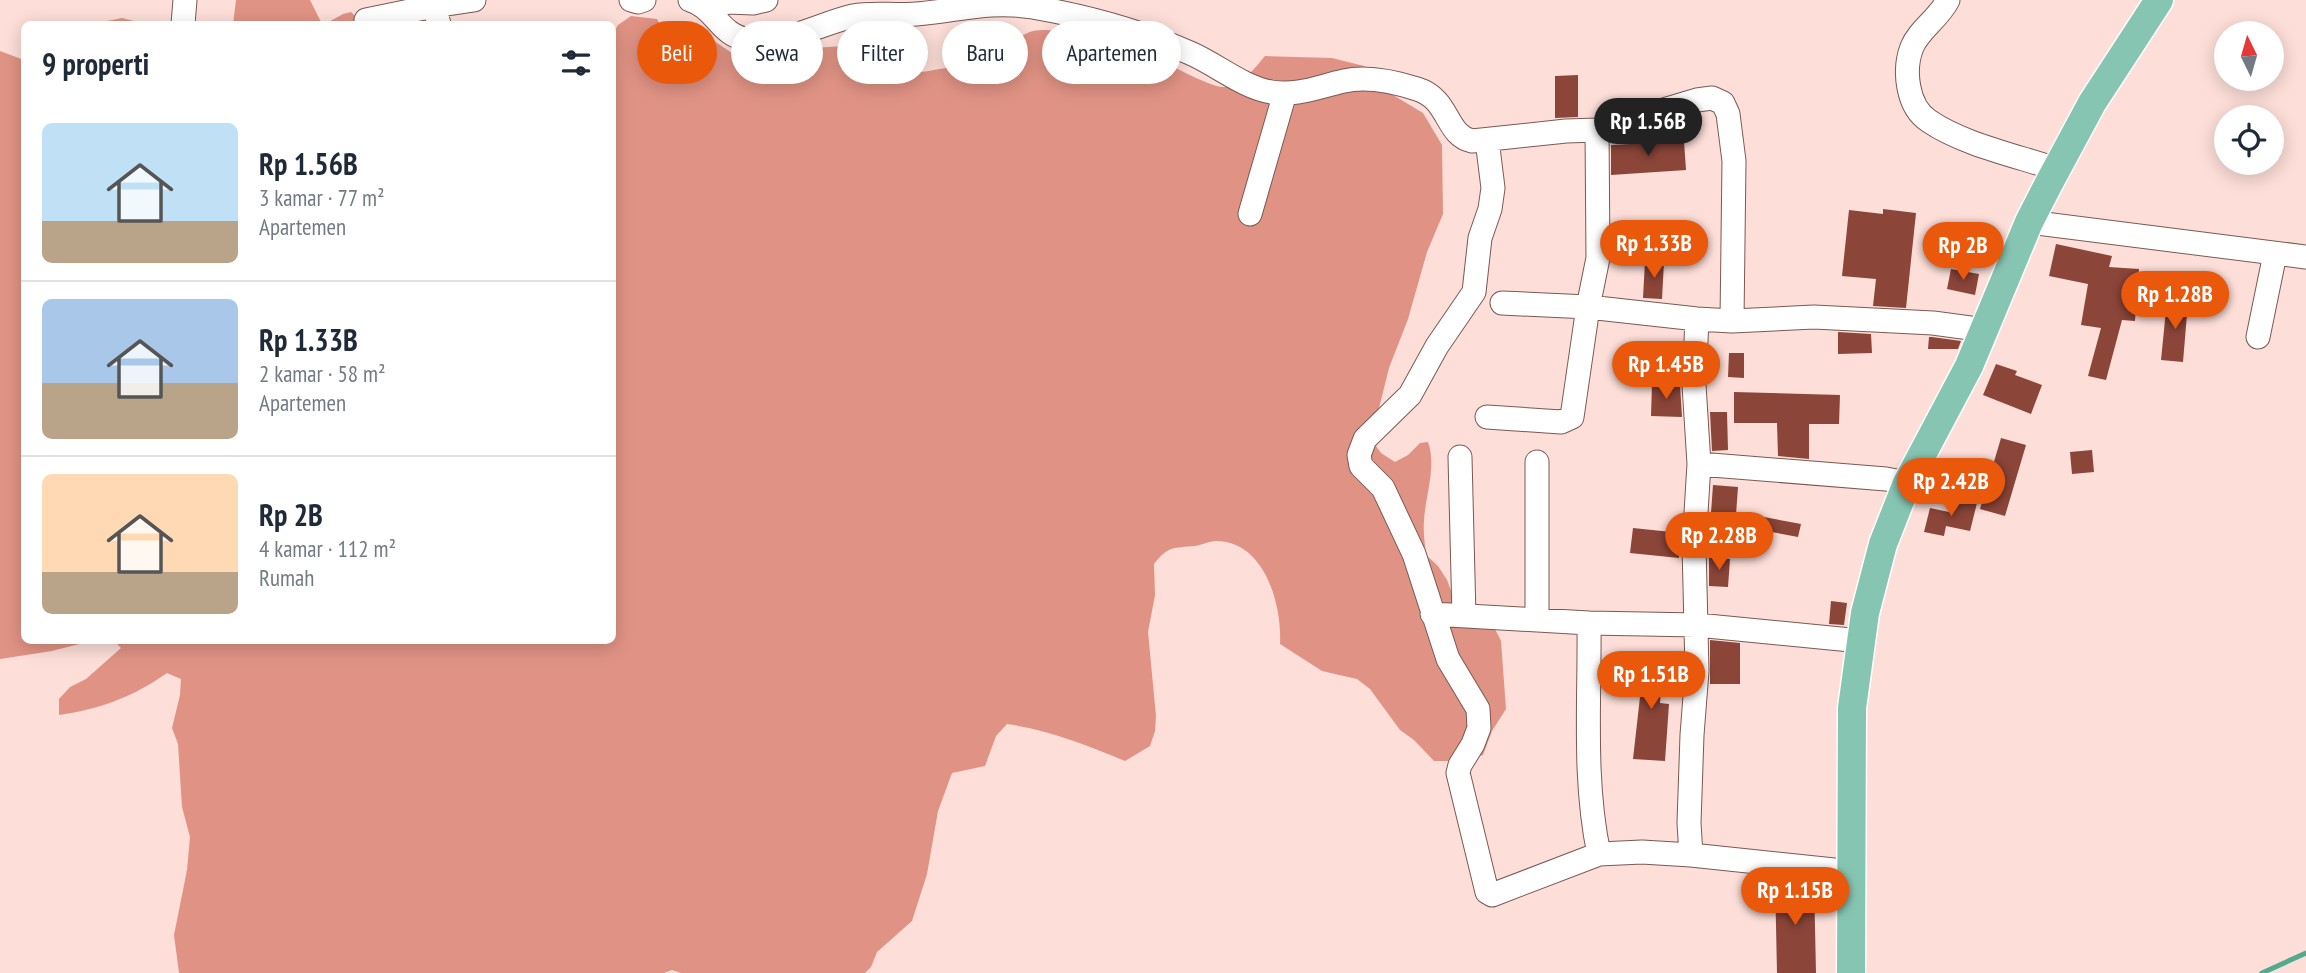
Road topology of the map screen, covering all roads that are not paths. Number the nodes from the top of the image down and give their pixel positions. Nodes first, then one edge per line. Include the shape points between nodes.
1 (185, 0) edge
2 (474, 0) edge
3 (631, 0) edge
4 (643, 0) edge
5 (766, 0) edge
6 (1948, 0) edge
7 (2159, 0) edge
8 (698, 5) edge
9 (436, 10) edge
10 (366, 20) dead end
11 (183, 21) edge
12 (1285, 93) junction
13 (1597, 130) junction
14 (1486, 140) junction
15 (2056, 169) junction
16 (1250, 214) dead end
17 (2029, 222) junction
18 (2275, 254) junction
19 (2306, 257) edge
20 (1502, 303) dead end
21 (1588, 307) junction
22 (1697, 319) junction
23 (1732, 321) junction
24 (1985, 330) junction
25 (2258, 337) dead end
26 (1487, 417) dead end
27 (1460, 457) dead end
28 (1537, 462) dead end
29 (1699, 464) junction
30 (1907, 483) junction
31 (1432, 614) junction
32 (1464, 616) junction
33 (1536, 621) junction
34 (1589, 623) junction
35 (1697, 625) junction
36 (1861, 641) junction
37 (1599, 854) junction
38 (1691, 855) junction
39 (1853, 872) junction
40 (1851, 973) edge

1 - 11 street
2 - 9 street
3 - 4 street
5 - 8 street
6 - 15 street via 1913,44 1907,63 1916,108 1927,121 1970,141
7 - 15 main road via 2114,67
8 - 12 street via 730,35 753,41 794,35 853,16 926,13 979,4 1030,6 1164,42 1257,88
9 - 10 street
12 - 14 street via 1356,80 1404,85 1432,95 1464,139
12 - 16 street
13 - 14 street
13 - 21 street via 1598,258
13 - 23 street via 1697,100 1712,98 1723,103 1734,161
14 - 31 street via 1493,188 1480,238 1474,292 1410,395 1365,439 1359,455 1361,466 1383,488 1414,554
15 - 17 main road
17 - 18 street
17 - 24 main road
18 - 19 street
18 - 25 street
20 - 21 street
21 - 22 street
21 - 26 street via 1572,417 1561,422
22 - 23 street
22 - 29 street via 1694,385
23 - 24 street via 1814,317
24 - 30 main road
27 - 32 street
28 - 33 street
29 - 30 street
29 - 35 street via 1694,545
30 - 36 main road via 1875,570
31 - 32 street
31 - 37 street via 1448,659 1478,709 1479,728 1458,773 1487,892 1492,895
32 - 33 street
33 - 34 street
34 - 35 street
34 - 37 street via 1588,754
35 - 36 street
35 - 38 street
36 - 39 main road via 1853,708
37 - 38 street
38 - 39 street
39 - 40 main road

